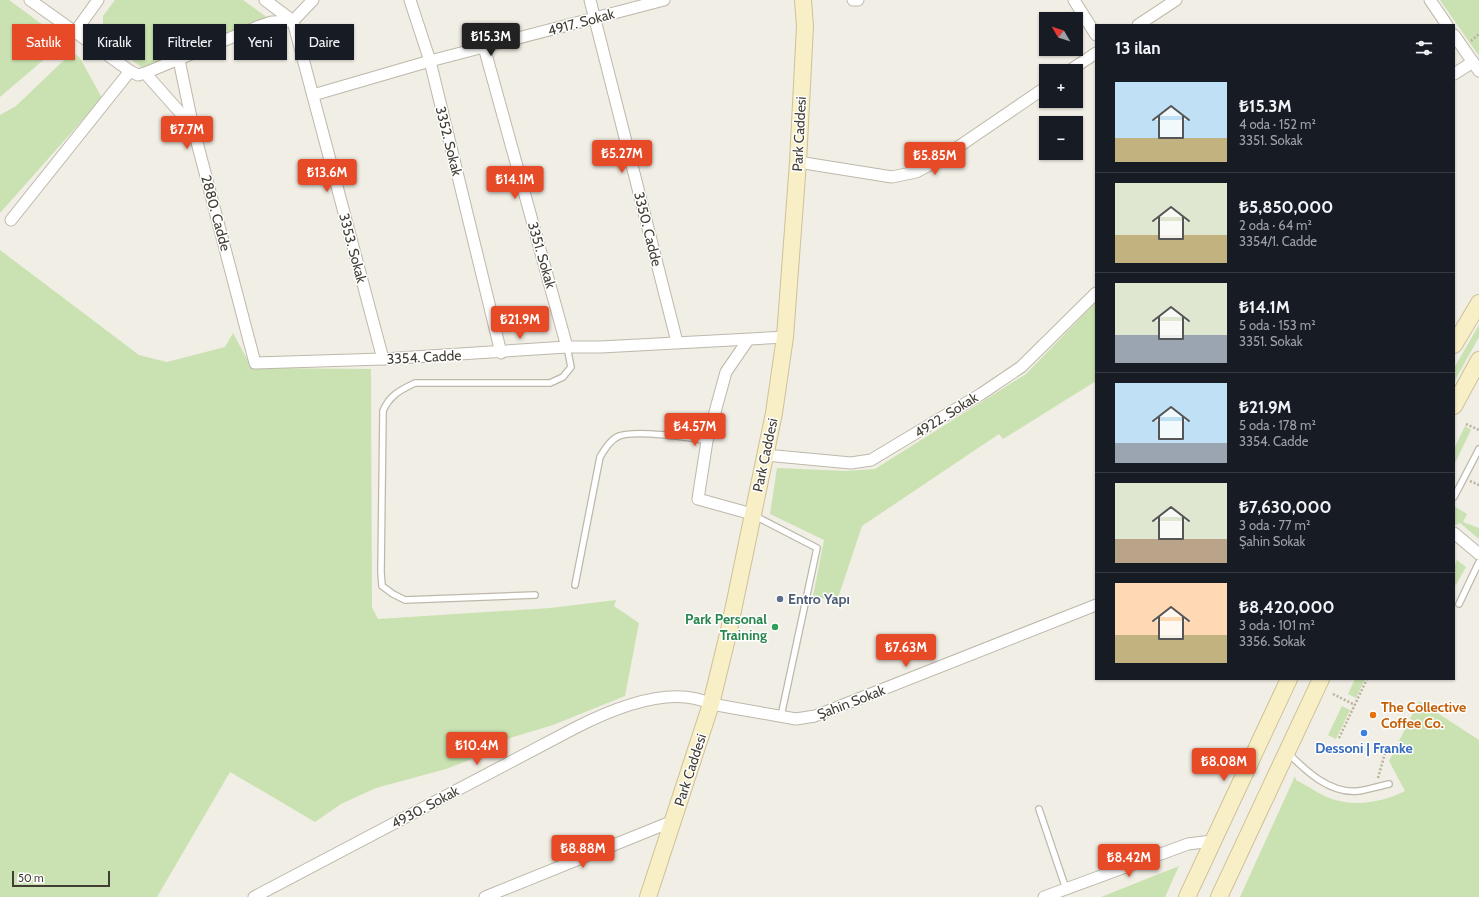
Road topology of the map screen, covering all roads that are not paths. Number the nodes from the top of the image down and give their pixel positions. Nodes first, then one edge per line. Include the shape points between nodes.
1 (30, 0) edge
2 (98, 0) edge
3 (265, 0) edge
4 (314, 0) edge
5 (410, 0) edge
6 (590, 0) edge
7 (664, 0) edge
8 (803, 0) edge
9 (853, 0) edge
10 (858, 0) edge
11 (1074, 0) edge
12 (1176, 0) edge
13 (1430, 0) edge
14 (594, 18) junction
15 (293, 21) junction
16 (64, 24) edge
17 (1140, 24) edge
18 (1446, 24) edge
19 (75, 32) joint
20 (1095, 33) edge
21 (1455, 36) edge
22 (226, 40) edge
23 (484, 47) junction
24 (1095, 53) edge
25 (179, 60) joint
26 (430, 61) junction
27 (1079, 64) edge
28 (1476, 66) edge
29 (130, 71) junction
30 (145, 73) junction
31 (1455, 74) edge
32 (1039, 92) edge
33 (313, 95) junction
34 (193, 127) junction
35 (798, 162) junction
36 (11, 220) dead end
37 (1095, 294) edge
38 (1479, 303) edge
39 (785, 337) junction
40 (748, 340) junction
41 (677, 342) junction
42 (1455, 343) edge
43 (568, 347) junction
44 (501, 353) junction
45 (383, 359) junction
46 (1479, 360) edge
47 (255, 363) joint
48 (1455, 404) edge
49 (707, 441) junction
50 (1479, 449) edge
51 (765, 455) junction
52 (1455, 494) edge
53 (752, 514) junction
54 (1455, 535) edge
55 (1479, 554) edge
56 (1479, 562) edge
57 (575, 585) dead end
58 (535, 595) dead end
59 (1459, 604) dead end
60 (1095, 605) edge
61 (1289, 680) edge
62 (1321, 680) edge
63 (712, 704) junction
64 (781, 716) junction
65 (1286, 752) junction
66 (1389, 784) dead end
67 (1039, 809) dead end
68 (673, 821) junction
69 (1212, 841) junction
70 (1066, 889) junction
71 (254, 897) edge
72 (485, 897) edge
73 (648, 897) edge
74 (1044, 897) edge
75 (1187, 897) edge
76 (1219, 897) edge

1 - 16 street
2 - 19 street
3 - 15 street
4 - 15 street
5 - 26 street, 3352. Sokak
6 - 14 street, 3350. Cadde
7 - 14 street, 4917. Sokak
8 - 35 street, Park Caddesi via 805,26
9 - 10 street
11 - 20 street
12 - 17 street
13 - 18 street
14 - 23 street, 4917. Sokak
14 - 41 street, 3350. Cadde
15 - 22 street via 272,22
15 - 33 street, 3353. Sokak
19 - 29 street
21 - 28 street
23 - 26 street, 4917. Sokak
23 - 43 street, 3351. Sokak
24 - 27 street
25 - 30 street
25 - 34 street
26 - 33 street, 4917. Sokak
26 - 44 street, 3352. Sokak
28 - 31 street
29 - 30 street via 138,75
29 - 36 street
30 - 34 street, 2880. Cadde
32 - 35 street via 939,160 916,172 892,177
33 - 45 street, 3353. Sokak
34 - 47 street, 2880. Cadde
35 - 39 street, Park Caddesi
37 - 51 street, 4922. Sokak via 1021,367 871,460 851,463
38 - 42 street
39 - 40 street, 3354. Cadde
39 - 51 street, Park Caddesi
40 - 41 street, 3354. Cadde
40 - 49 street via 726,372
41 - 43 street, 3354. Cadde
43 - 44 street, 3354. Cadde
43 - 58 lane via 571,367 563,377 550,383 415,383 398,391 386,403 383,411 380,572 382,586 405,600
44 - 45 street, 3354. Cadde
45 - 47 street, 3354. Cadde
46 - 48 street
49 - 53 street via 698,499
49 - 57 lane via 633,434 618,436 607,445 600,457
50 - 52 lane
51 - 53 street, Park Caddesi
53 - 63 street, Park Caddesi
53 - 64 lane via 817,548
54 - 55 street
56 - 59 lane
60 - 64 street, Şahin Sokak via 823,714 801,718
61 - 69 street
62 - 65 street
63 - 64 street, Şahin Sokak
63 - 68 street, Park Caddesi
63 - 71 street, 4930. Sokak via 689,696 664,698 635,704 598,717
65 - 66 lane via 1314,777 1339,789 1358,791
65 - 76 street
67 - 70 lane
68 - 72 street
68 - 73 street, Park Caddesi
69 - 70 street via 1188,844
69 - 75 street
70 - 74 street

